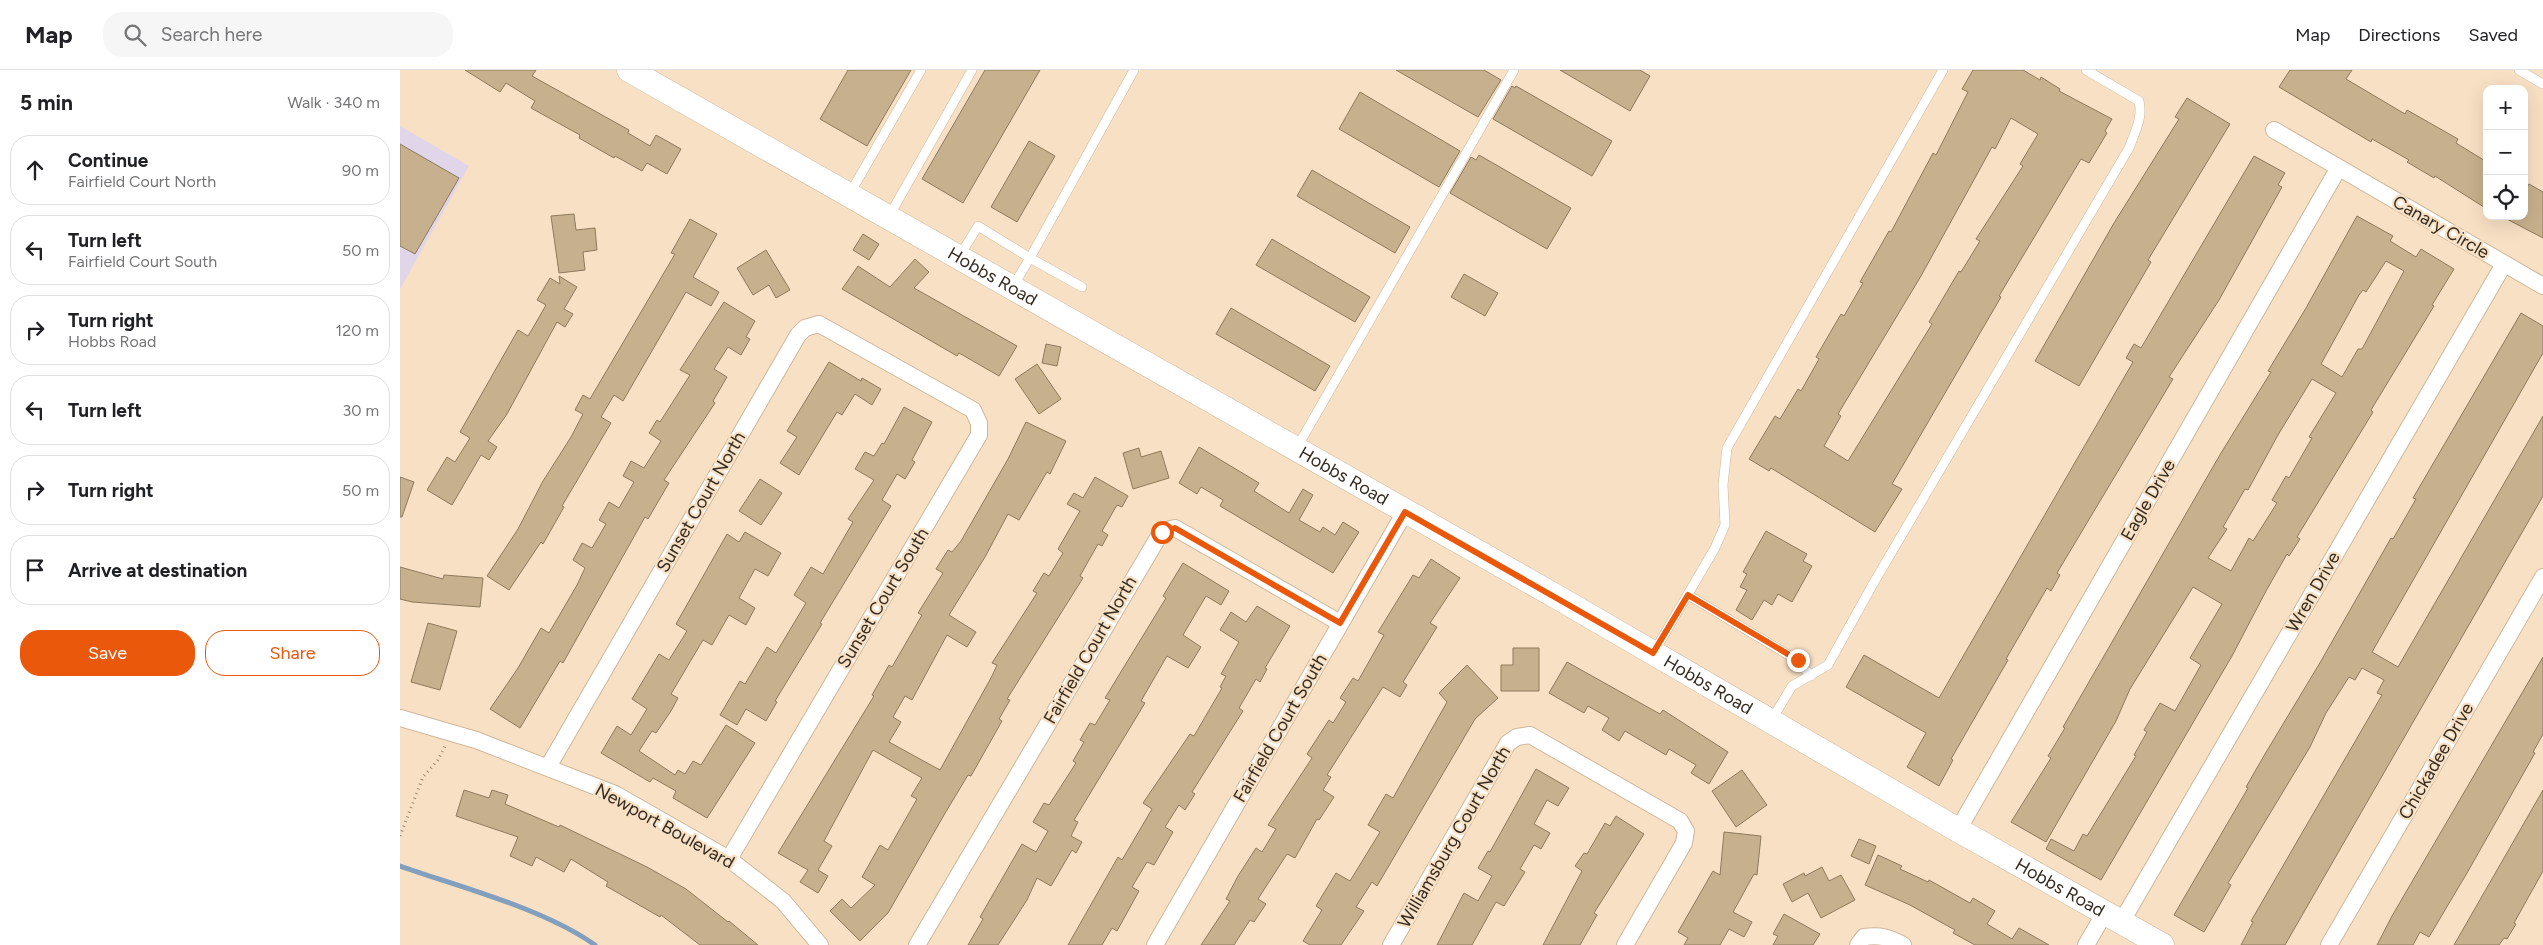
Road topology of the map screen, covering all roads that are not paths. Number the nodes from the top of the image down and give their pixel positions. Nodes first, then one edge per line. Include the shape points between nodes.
1 (629, 70) edge
2 (921, 70) edge
3 (972, 70) edge
4 (1134, 70) edge
5 (1514, 70) edge
6 (1943, 70) edge
7 (2086, 70) edge
8 (2519, 70) edge
9 (2543, 84) edge
10 (2274, 130) dead end
11 (2338, 169) junction
12 (848, 195) junction
13 (888, 218) junction
14 (959, 258) junction
15 (1030, 258) junction
16 (2504, 264) junction
17 (2543, 286) edge
18 (1082, 287) dead end
19 (1012, 288) junction
20 (896, 367) joint
21 (1296, 449) junction
22 (1405, 512) junction
23 (2543, 577) edge
24 (1688, 595) junction
25 (1340, 623) junction
26 (1653, 653) junction
27 (1811, 676) junction
28 (400, 718) edge
29 (1771, 721) junction
30 (548, 767) junction
31 (1958, 830) junction
32 (729, 859) junction
33 (2113, 918) junction
34 (820, 945) edge
35 (917, 945) edge
36 (1155, 945) edge
37 (1391, 945) edge
38 (1625, 945) edge
39 (1858, 945) edge
40 (1903, 945) edge
41 (2086, 945) edge
42 (2162, 945) edge
43 (2329, 945) edge

1 - 12 street, Hobbs Road
2 - 12 lane
3 - 13 lane
4 - 15 lane
5 - 21 lane
6 - 24 lane via 1727,448 1723,485 1725,525
7 - 27 lane via 2139,101 2139,122 2129,148 1828,666
8 - 9 lane
10 - 11 street, Canary Circle
11 - 16 street, Canary Circle
11 - 31 street, Eagle Drive
12 - 13 street, Hobbs Road
13 - 14 street, Hobbs Road
14 - 15 lane via 978,226
14 - 19 street, Hobbs Road
15 - 18 lane
15 - 19 lane
16 - 17 street, Canary Circle
16 - 33 street, Wren Drive
19 - 21 street, Hobbs Road
20 - 30 street, Sunset Court North via 819,324 805,328 798,335
20 - 32 street, Sunset Court South via 973,410 979,423 979,435
21 - 22 street, Hobbs Road
22 - 25 street, Fairfield Court South
22 - 26 street, Hobbs Road
23 - 43 street, Chickadee Drive
24 - 26 lane
24 - 27 lane via 1798,660
25 - 35 street, Fairfield Court North via 1175,528 1162,532
25 - 36 street, Fairfield Court South
26 - 29 street, Hobbs Road
27 - 29 lane via 1792,686
28 - 30 street, Newport Boulevard via 451,732
29 - 31 street, Hobbs Road
30 - 32 street, Newport Boulevard via 614,794
31 - 33 street, Hobbs Road
32 - 34 street, Newport Boulevard via 783,901
33 - 41 street, Wren Drive
33 - 42 street, Hobbs Road
37 - 38 street, Williamsburg Court North via 1508,743 1517,737 1530,735 1680,821 1686,831 1684,843
39 - 40 street via 1864,938 1878,935

